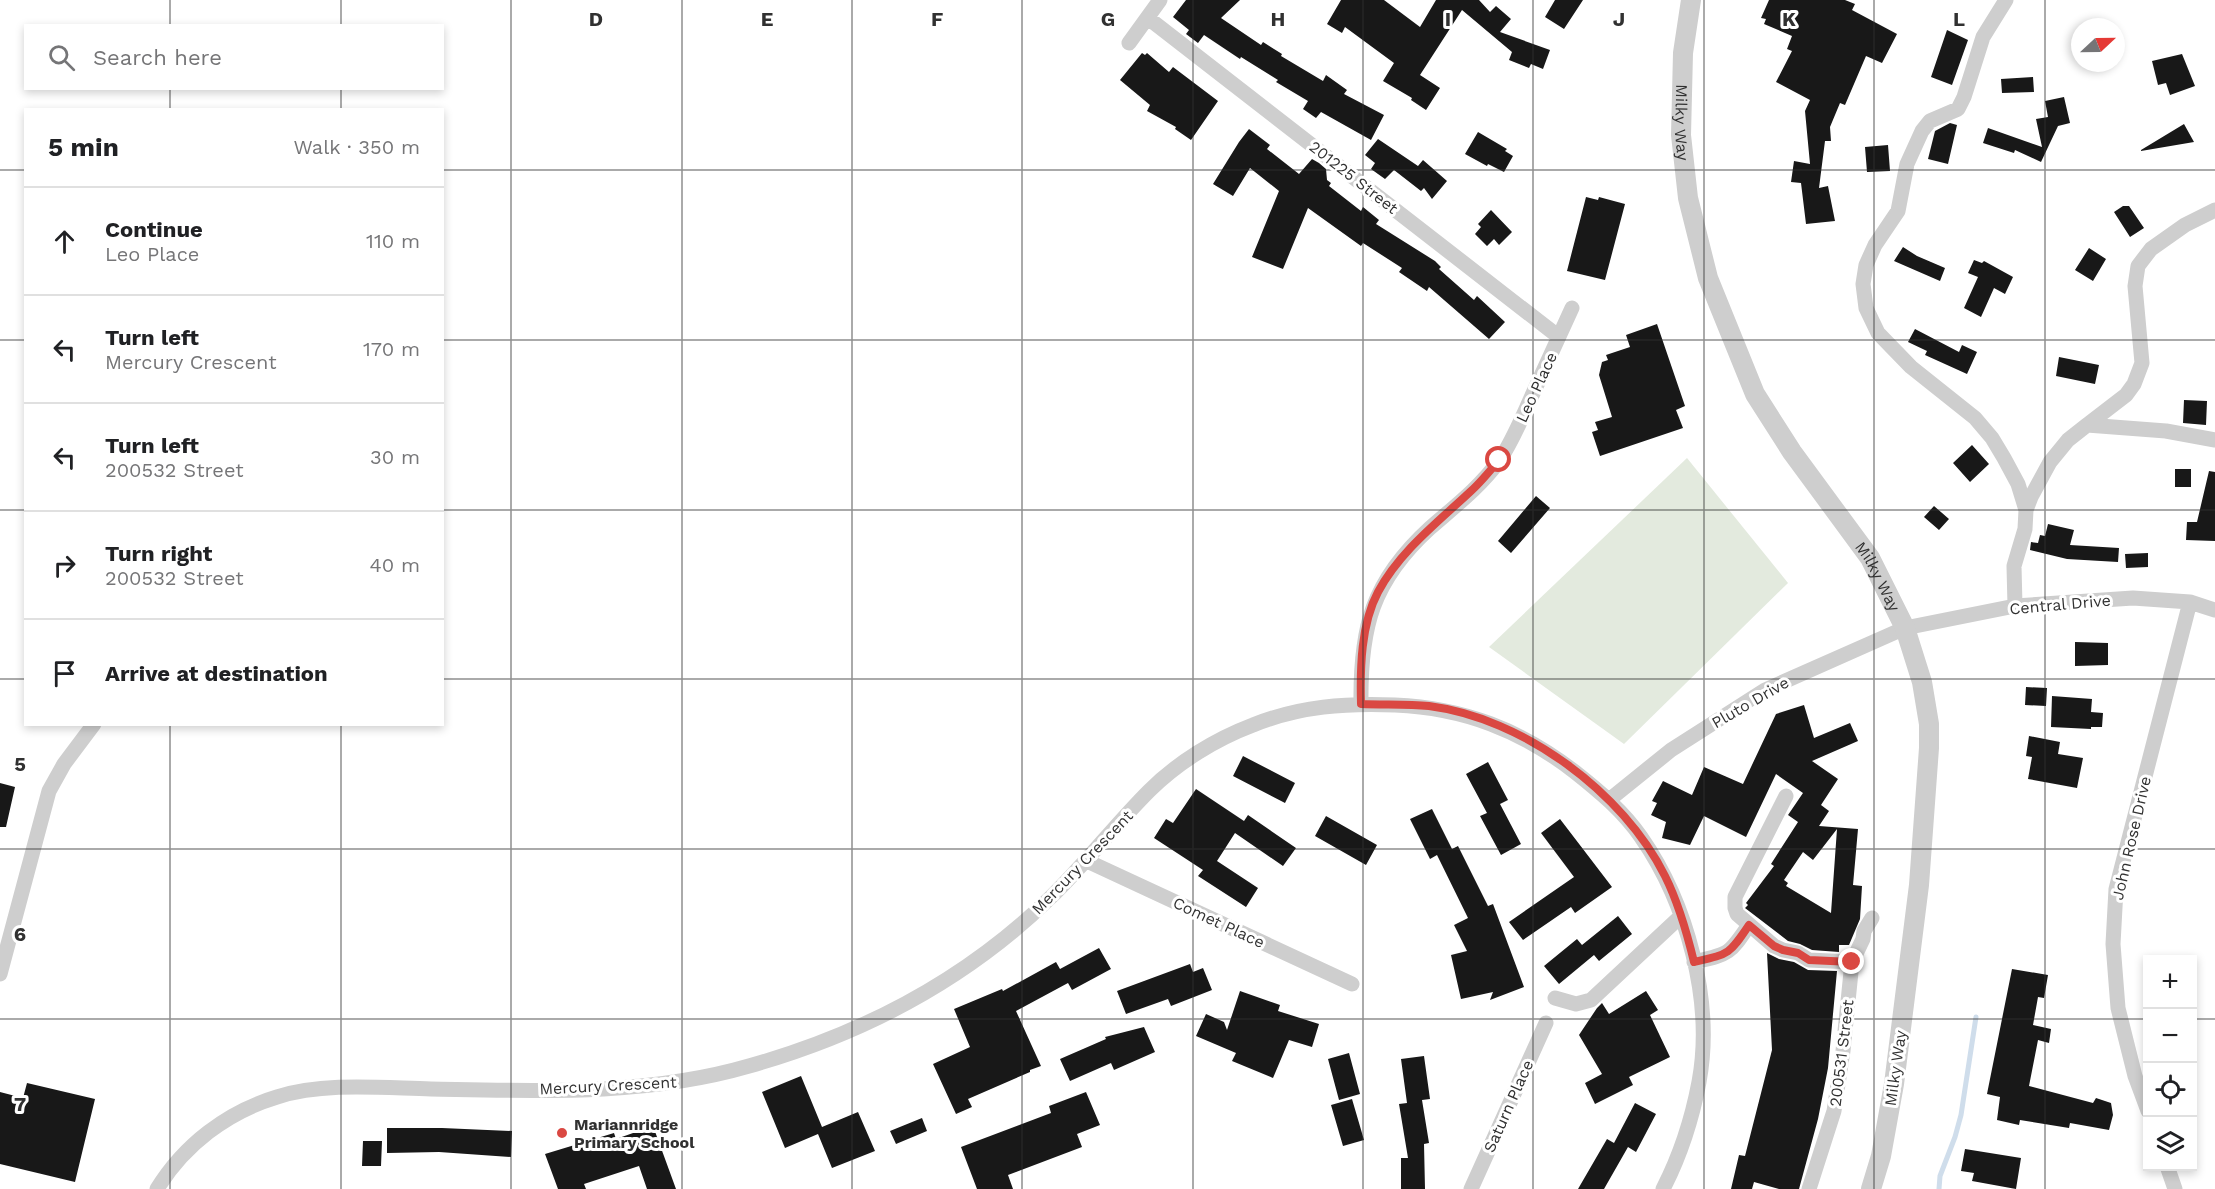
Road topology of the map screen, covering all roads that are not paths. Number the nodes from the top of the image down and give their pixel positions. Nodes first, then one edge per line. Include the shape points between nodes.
1 (1160, 0) edge
2 (1690, 0) edge
3 (2006, 0) edge
4 (1148, 18) junction
5 (1129, 43) dead end
6 (2215, 210) edge
7 (1572, 308) dead end
8 (1559, 337) junction
9 (2086, 425) junction
10 (2215, 440) edge
11 (2026, 510) junction
12 (2190, 602) junction
13 (2015, 606) junction
14 (2215, 610) edge
15 (1905, 628) junction
16 (1361, 704) junction
17 (92, 726) edge
18 (1786, 796) dead end
19 (1609, 800) junction
20 (1087, 861) junction
21 (1682, 916) junction
22 (1872, 918) dead end
23 (1749, 925) junction
24 (1694, 962) junction
25 (1852, 962) junction
26 (0, 974) edge
27 (1352, 984) dead end
28 (1555, 998) dead end
29 (1546, 1023) dead end
30 (2143, 1098) edge
31 (2169, 1171) edge
32 (157, 1189) edge
33 (1471, 1189) edge
34 (1663, 1189) edge
35 (1809, 1189) edge
36 (1871, 1189) edge
37 (2175, 1189) edge

1 - 4 street
2 - 15 street, Milky Way via 1683,53 1681,135 1688,198 1708,278 1755,394 1792,452 1870,558
3 - 11 street via 1983,37 1958,108 1930,121 1922,131 1907,164 1898,211 1875,245 1863,285 1866,308 1878,333 1911,367 1981,425 2018,484
4 - 5 street
4 - 8 street, 201225 Street
6 - 9 street via 2151,249 2138,266 2135,286 2142,363 2126,395
7 - 8 street, Leo Place
8 - 16 street, Leo Place via 1499,460 1405,555 1378,593 1365,633 1360,666
9 - 10 street via 2166,431
9 - 11 street via 2050,462
11 - 13 street via 2025,529 2014,566
12 - 13 street, Central Drive via 2133,598
12 - 14 street, Central Drive
12 - 30 street, John Rose Drive via 2116,889 2113,944 2118,1008
13 - 15 street, Central Drive
15 - 19 street, Pluto Drive via 1765,690 1671,750
15 - 36 street, Milky Way via 1922,682 1929,748 1919,885 1894,1084
16 - 19 street, Mercury Crescent via 1430,706 1501,726 1550,753
16 - 20 street, Mercury Crescent via 1311,707 1288,713 1210,746 1152,787
17 - 26 street via 49,791
18 - 23 street via 1735,897 1735,908
19 - 21 street, Mercury Crescent via 1645,842
20 - 27 street, Comet Place
20 - 32 street, Mercury Crescent via 999,943 935,988 809,1048 742,1068 647,1086 294,1092 220,1123 186,1151
21 - 24 street, Mercury Crescent
21 - 28 street via 1591,1000 1576,1004
22 - 25 street, 200531 Street
23 - 24 street via 1731,951
23 - 25 street via 1774,946 1809,960
24 - 34 street, Mercury Crescent via 1702,1009 1699,1082 1684,1139
25 - 35 street, 200531 Street via 1834,1112
29 - 33 street, Saturn Place
31 - 37 street

